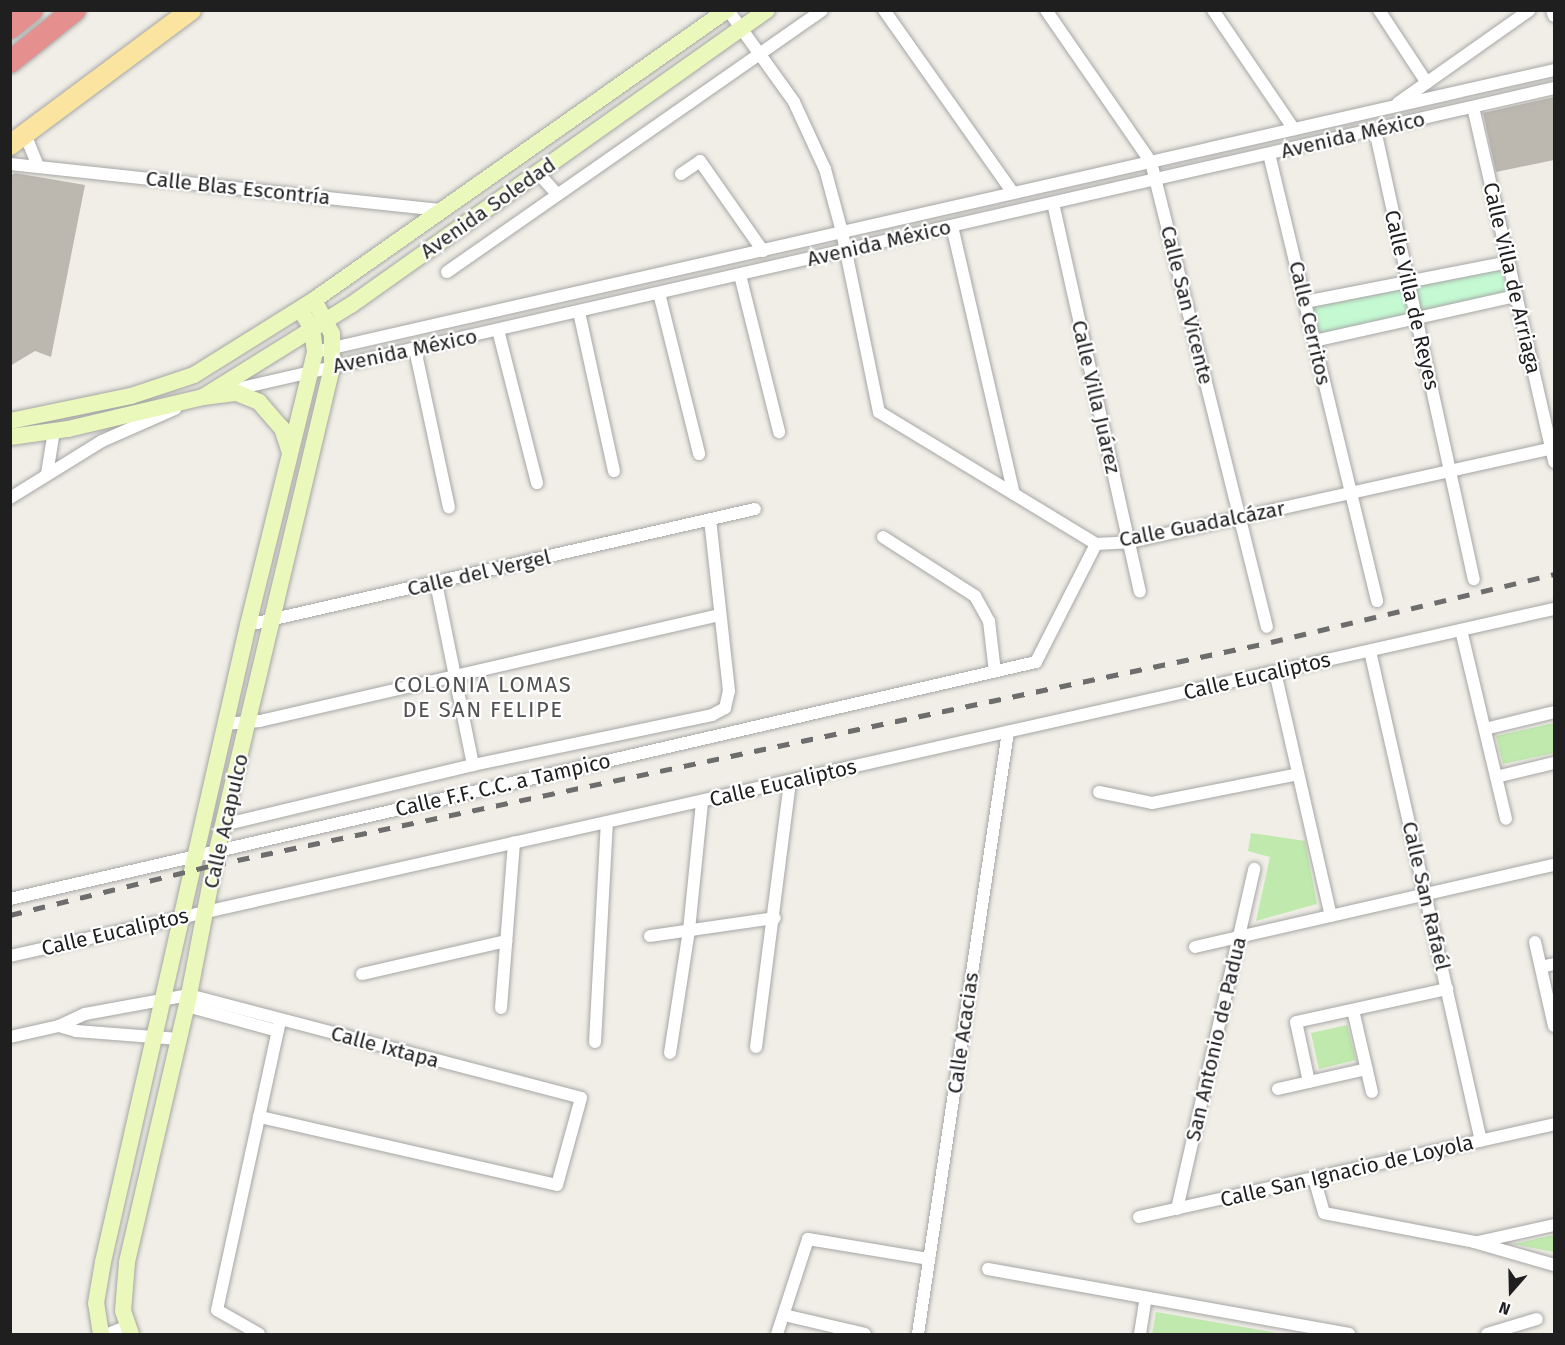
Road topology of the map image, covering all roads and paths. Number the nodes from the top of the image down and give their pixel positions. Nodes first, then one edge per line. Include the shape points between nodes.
1 (75, 10) edge
2 (192, 10) edge
3 (728, 10) edge
4 (767, 10) edge
5 (822, 10) edge
6 (884, 10) edge
7 (1046, 10) edge
8 (1213, 10) edge
9 (1379, 10) edge
10 (1530, 10) edge
11 (1552, 10) edge
12 (1554, 16) edge
13 (741, 29) junction
14 (760, 54) junction
15 (10, 62) edge
16 (1554, 70) edge
17 (1427, 83) junction
18 (1554, 88) edge
19 (1394, 106) junction
20 (1473, 107) junction
21 (1294, 129) junction
22 (1375, 130) junction
23 (18, 140) edge
24 (1269, 154) junction
25 (1151, 162) junction
26 (10, 164) edge
27 (38, 167) junction
28 (538, 173) junction
29 (681, 174) dead end
30 (1156, 180) junction
31 (1013, 193) junction
32 (557, 194) junction
33 (1053, 203) junction
34 (438, 210) junction
35 (952, 226) junction
36 (842, 232) junction
37 (763, 250) junction
38 (846, 251) junction
39 (1508, 262) junction
40 (447, 272) dead end
41 (740, 275) junction
42 (1408, 282) junction
43 (659, 293) junction
44 (1516, 296) junction
45 (1305, 302) junction
46 (307, 304) junction
47 (579, 312) junction
48 (1416, 318) junction
49 (319, 325) junction
50 (498, 330) junction
51 (1314, 341) junction
52 (333, 348) junction
53 (415, 350) junction
54 (315, 352) junction
55 (332, 367) junction
56 (311, 371) junction
57 (203, 397) junction
58 (10, 421) edge
59 (54, 430) junction
60 (779, 432) dead end
61 (10, 437) edge
62 (1553, 449) edge
63 (290, 452) junction
64 (699, 454) dead end
65 (1554, 462) edge
66 (614, 471) dead end
67 (1450, 471) junction
68 (47, 474) junction
69 (537, 483) dead end
70 (1351, 493) junction
71 (1014, 494) junction
72 (10, 498) edge
73 (449, 507) dead end
74 (755, 510) dead end
75 (1240, 518) junction
76 (710, 520) junction
77 (883, 537) dead end
78 (1129, 542) junction
79 (1096, 543) junction
80 (1474, 579) dead end
81 (436, 583) junction
82 (1140, 591) dead end
83 (1377, 601) dead end
84 (1554, 609) edge
85 (719, 615) junction
86 (274, 619) junction
87 (248, 625) junction
88 (1267, 627) dead end
89 (1461, 630) junction
90 (1371, 651) junction
91 (995, 672) junction
92 (1275, 672) junction
93 (454, 677) junction
94 (1554, 712) edge
95 (249, 721) junction
96 (225, 724) junction
97 (1485, 729) junction
98 (1008, 732) junction
99 (1554, 763) edge
100 (473, 765) junction
101 (1298, 774) junction
102 (1496, 777) junction
103 (790, 781) junction
104 (1099, 792) dead end
105 (702, 801) junction
106 (1506, 819) dead end
107 (608, 822) junction
108 (223, 825) junction
109 (514, 843) junction
110 (217, 850) junction
111 (195, 856) junction
112 (1554, 865) edge
113 (1254, 868) dead end
114 (1425, 894) junction
115 (10, 899) edge
116 (206, 912) junction
117 (1331, 916) junction
118 (182, 917) junction
119 (775, 918) junction
120 (689, 930) junction
121 (650, 936) dead end
122 (1239, 937) junction
123 (506, 942) junction
124 (1535, 942) dead end
125 (1195, 947) dead end
126 (10, 956) edge
127 (1554, 964) edge
128 (1541, 967) junction
129 (362, 974) dead end
130 (1447, 989) junction
131 (165, 1000) junction
132 (188, 1000) junction
133 (501, 1008) dead end
134 (107, 1010) junction
135 (1353, 1010) junction
136 (1554, 1024) edge
137 (279, 1025) junction
138 (59, 1026) junction
139 (111, 1032) junction
140 (158, 1035) junction
141 (11, 1039) edge
142 (179, 1039) junction
143 (595, 1042) dead end
144 (756, 1047) dead end
145 (670, 1053) dead end
146 (1367, 1069) junction
147 (1309, 1082) junction
148 (1278, 1089) dead end
149 (1372, 1092) dead end
150 (259, 1117) junction
151 (1554, 1124) edge
152 (1481, 1141) junction
153 (1314, 1178) junction
154 (1177, 1209) junction
155 (1139, 1217) dead end
156 (1554, 1225) edge
157 (1474, 1242) junction
158 (929, 1259) junction
159 (1554, 1265) edge
160 (988, 1269) dead end
161 (1146, 1298) junction
162 (783, 1315) junction
163 (1537, 1319) dead end
164 (129, 1330) edge
165 (829, 1330) edge
166 (101, 1335) edge
167 (108, 1335) edge
168 (259, 1335) edge
169 (777, 1335) edge
170 (865, 1335) edge
171 (918, 1335) edge
172 (1140, 1335) edge
173 (1349, 1335) edge
174 (1487, 1335) edge

1 - 15 highway
2 - 23 main road
3 - 13 street
3 - 34 street, Avenida Soledad
4 - 13 street, Avenida Soledad
5 - 14 street
6 - 31 street
7 - 25 street, Calle San Vicente
8 - 21 street
9 - 17 street
10 - 17 street
11 - 12 street
13 - 14 street
13 - 28 street, Avenida Soledad
14 - 32 street
14 - 36 street via 781,81 812,136 834,196
16 - 19 street, Avenida México
17 - 19 street
18 - 20 street, Avenida México
19 - 21 street, Avenida México
20 - 22 street, Avenida México
20 - 39 street, Calle Villa de Arriaga
21 - 25 street, Avenida México
22 - 24 street, Avenida México
22 - 42 street, Calle Villa de Reyes
23 - 27 street
24 - 30 street, Avenida México
24 - 45 street, Calle Cerritos
25 - 30 street, Calle San Vicente
25 - 31 street, Avenida México
26 - 27 street, Calle Blas Escontría
27 - 34 street, Calle Blas Escontría
28 - 32 street
28 - 49 street, Avenida Soledad
29 - 37 street via 700,161
30 - 33 street, Avenida México
30 - 75 street, Calle San Vicente
31 - 36 street, Avenida México
32 - 40 street
33 - 35 street, Avenida México
33 - 78 street, Calle Villa Juárez
34 - 46 street, Avenida Soledad
35 - 38 street, Avenida México
35 - 71 street
36 - 37 street, Avenida México
36 - 38 street
37 - 52 street, Avenida México
38 - 41 street, Avenida México
38 - 71 street, Calle Guadalcázar via 879,412
39 - 42 street
39 - 44 street, Calle Villa de Arriaga
41 - 43 street, Avenida México
41 - 60 street
42 - 45 street
42 - 48 street, Calle Villa de Reyes
43 - 47 street, Avenida México
43 - 64 street
44 - 48 street
44 - 62 street, Calle Villa de Arriaga
45 - 51 street, Calle Cerritos
46 - 49 street, Calle Acapulco
46 - 58 street, Avenida Soledad via 194,375 119,399
47 - 50 street, Avenida México
47 - 66 street
48 - 51 street
48 - 67 street, Calle Villa de Reyes
49 - 52 street, Calle Acapulco
49 - 54 street, Calle Acapulco
49 - 57 street, Avenida Soledad
50 - 53 street, Avenida México
50 - 69 street
51 - 70 street, Calle Cerritos
52 - 54 street, Avenida México
52 - 55 street, Calle Acapulco
53 - 55 street, Avenida México
53 - 73 street
54 - 56 street, Calle Acapulco
55 - 56 street, Avenida México
55 - 86 street, Calle Acapulco
56 - 57 street, Avenida México
56 - 63 street, Calle Acapulco
57 - 59 street
57 - 63 street via 237,393 259,402 282,428
57 - 68 street, Avenida México via 102,441
59 - 61 street
59 - 68 street
62 - 65 street, Calle Villa de Arriaga
62 - 67 street, Calle Guadalcázar
63 - 87 street, Calle Acapulco
67 - 70 street, Calle Guadalcázar
67 - 80 street, Calle Villa de Reyes
68 - 72 street, Avenida México
70 - 75 street, Calle Guadalcázar
70 - 83 street, Calle Cerritos
71 - 79 street, Calle Guadalcázar
74 - 76 street, Calle del Vergel
75 - 78 street, Calle Guadalcázar
75 - 88 street, Calle San Vicente
76 - 81 street, Calle del Vergel
76 - 85 street
77 - 91 street via 975,596 989,621
78 - 79 street, Calle Guadalcázar
78 - 82 street, Calle Villa Juárez
79 - 91 street, Calle F.F. C.C. a Tampico via 1036,662
81 - 86 street, Calle del Vergel
81 - 93 street
84 - 89 street, Calle Eucaliptos
85 - 93 street
85 - 100 street via 729,691 725,708 712,715
86 - 87 street, Calle del Vergel
86 - 95 street, Calle Acapulco
87 - 96 street, Calle Acapulco
89 - 90 street, Calle Eucaliptos
89 - 97 street
90 - 92 street, Calle Eucaliptos
90 - 114 street, Calle San Rafaél
91 - 110 street, Calle F.F. C.C. a Tampico
92 - 98 street, Calle Eucaliptos
92 - 101 street
93 - 95 street
93 - 100 street
94 - 97 street
95 - 96 street
95 - 108 street, Calle Acapulco
96 - 111 street, Calle Acapulco
97 - 102 street
98 - 103 street, Calle Eucaliptos
98 - 158 street, Calle Acacias
99 - 102 street
100 - 108 street
101 - 104 street via 1152,803
101 - 117 street
102 - 106 street
103 - 105 street, Calle Eucaliptos
103 - 119 street
105 - 107 street, Calle Eucaliptos
105 - 120 street
107 - 109 street, Calle Eucaliptos
107 - 143 street
108 - 110 street, Calle Acapulco
109 - 116 street, Calle Eucaliptos
109 - 123 street
110 - 111 street, Calle F.F. C.C. a Tampico
110 - 116 street, Calle Acapulco
111 - 115 street, Calle F.F. C.C. a Tampico
111 - 118 street, Calle Acapulco
112 - 114 street
113 - 122 street, San Antonio de Padua
114 - 117 street
114 - 130 street, Calle San Rafaél
116 - 118 street, Calle Eucaliptos
116 - 132 street, Calle Acapulco
117 - 122 street
118 - 126 street, Calle Eucaliptos
118 - 131 street, Calle Acapulco
119 - 120 street
119 - 144 street
120 - 121 street
120 - 145 street
122 - 125 street
122 - 154 street, San Antonio de Padua
123 - 129 street
123 - 133 street
124 - 128 street
127 - 128 street
128 - 136 street
130 - 135 street
130 - 152 street, Calle San Rafaél
131 - 132 street
131 - 134 street
131 - 140 street, Calle Acapulco
132 - 137 street, Calle Ixtapa
132 - 142 street, Calle Acapulco
134 - 138 street via 72,1017
134 - 139 street
135 - 146 street
135 - 147 street via 1296,1022
137 - 150 street
137 - 150 street, Calle Ixtapa via 580,1098 557,1185
138 - 139 street via 76,1031
138 - 141 street
139 - 140 street
140 - 142 street
140 - 166 street, Calle Acapulco via 103,1262 96,1303
142 - 164 street, Calle Acapulco via 127,1262 123,1311
146 - 147 street
146 - 149 street
147 - 148 street
150 - 168 street via 217,1310
151 - 152 street, Calle San Ignacio de Loyola
152 - 153 street, Calle San Ignacio de Loyola
153 - 154 street, Calle San Ignacio de Loyola
153 - 157 street via 1324,1213
154 - 155 street, Calle San Ignacio de Loyola
156 - 157 street
157 - 159 street
158 - 162 street via 808,1239
158 - 171 street, Calle Acacias
160 - 161 street
161 - 172 street
161 - 173 street
162 - 165 street
162 - 169 street
163 - 174 street
164 - 167 street, Calle Acapulco
165 - 170 street

